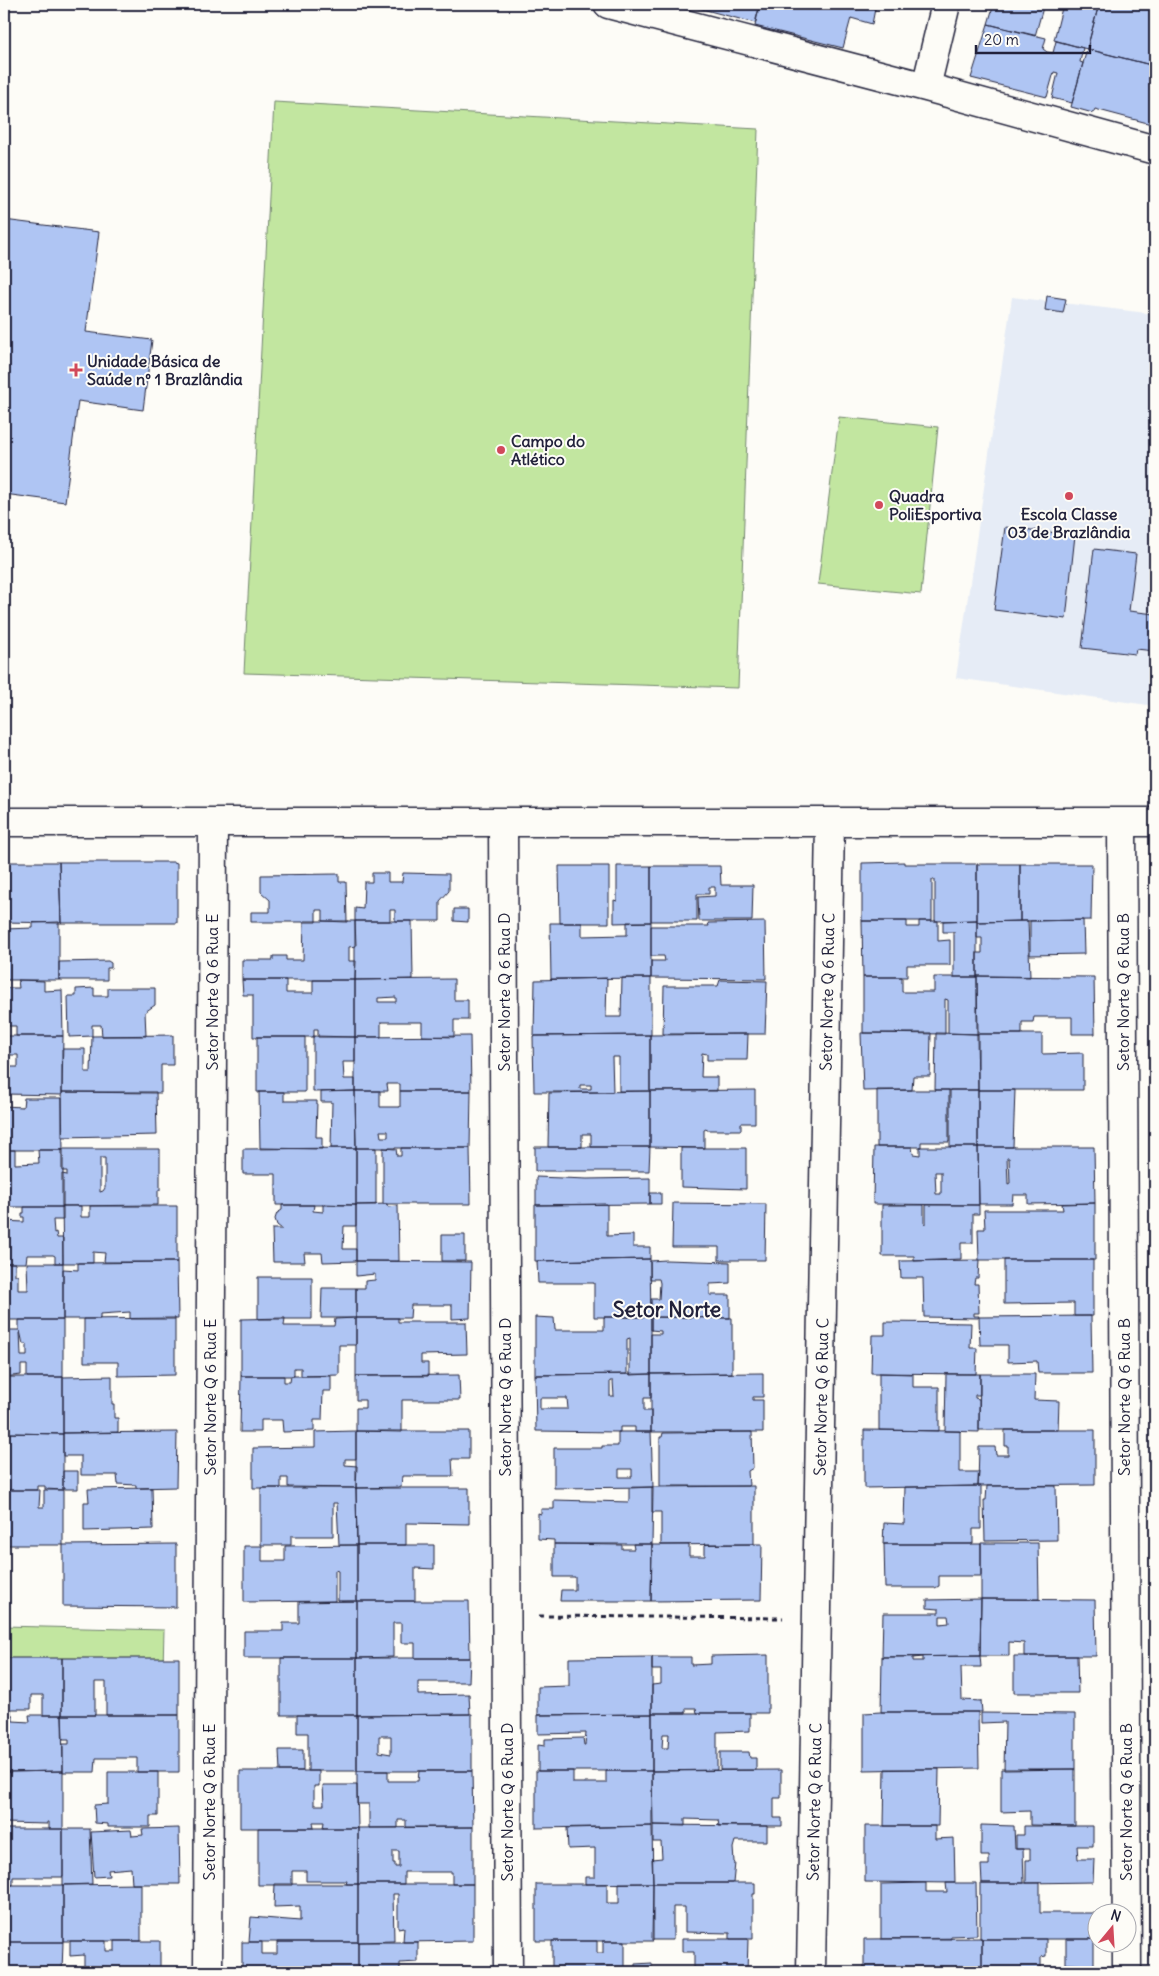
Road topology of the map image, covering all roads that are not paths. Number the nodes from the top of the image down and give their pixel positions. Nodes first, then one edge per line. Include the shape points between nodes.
1 (611, 4) edge
2 (946, 4) edge
3 (926, 87) junction
4 (1155, 150) edge
5 (4, 822) edge
6 (213, 822) junction
7 (503, 822) junction
8 (830, 822) junction
9 (1122, 822) junction
10 (1155, 822) edge
11 (208, 1972) edge
12 (508, 1972) edge
13 (811, 1972) edge
14 (1127, 1972) edge

1 - 3 street
2 - 3 street
3 - 4 street
5 - 6 street
6 - 7 street
6 - 11 street, Setor Norte Q 6 Rua E
7 - 8 street
7 - 12 street, Setor Norte Q 6 Rua D
8 - 9 street
8 - 13 street, Setor Norte Q 6 Rua C
9 - 10 street
9 - 14 street, Setor Norte Q 6 Rua B

